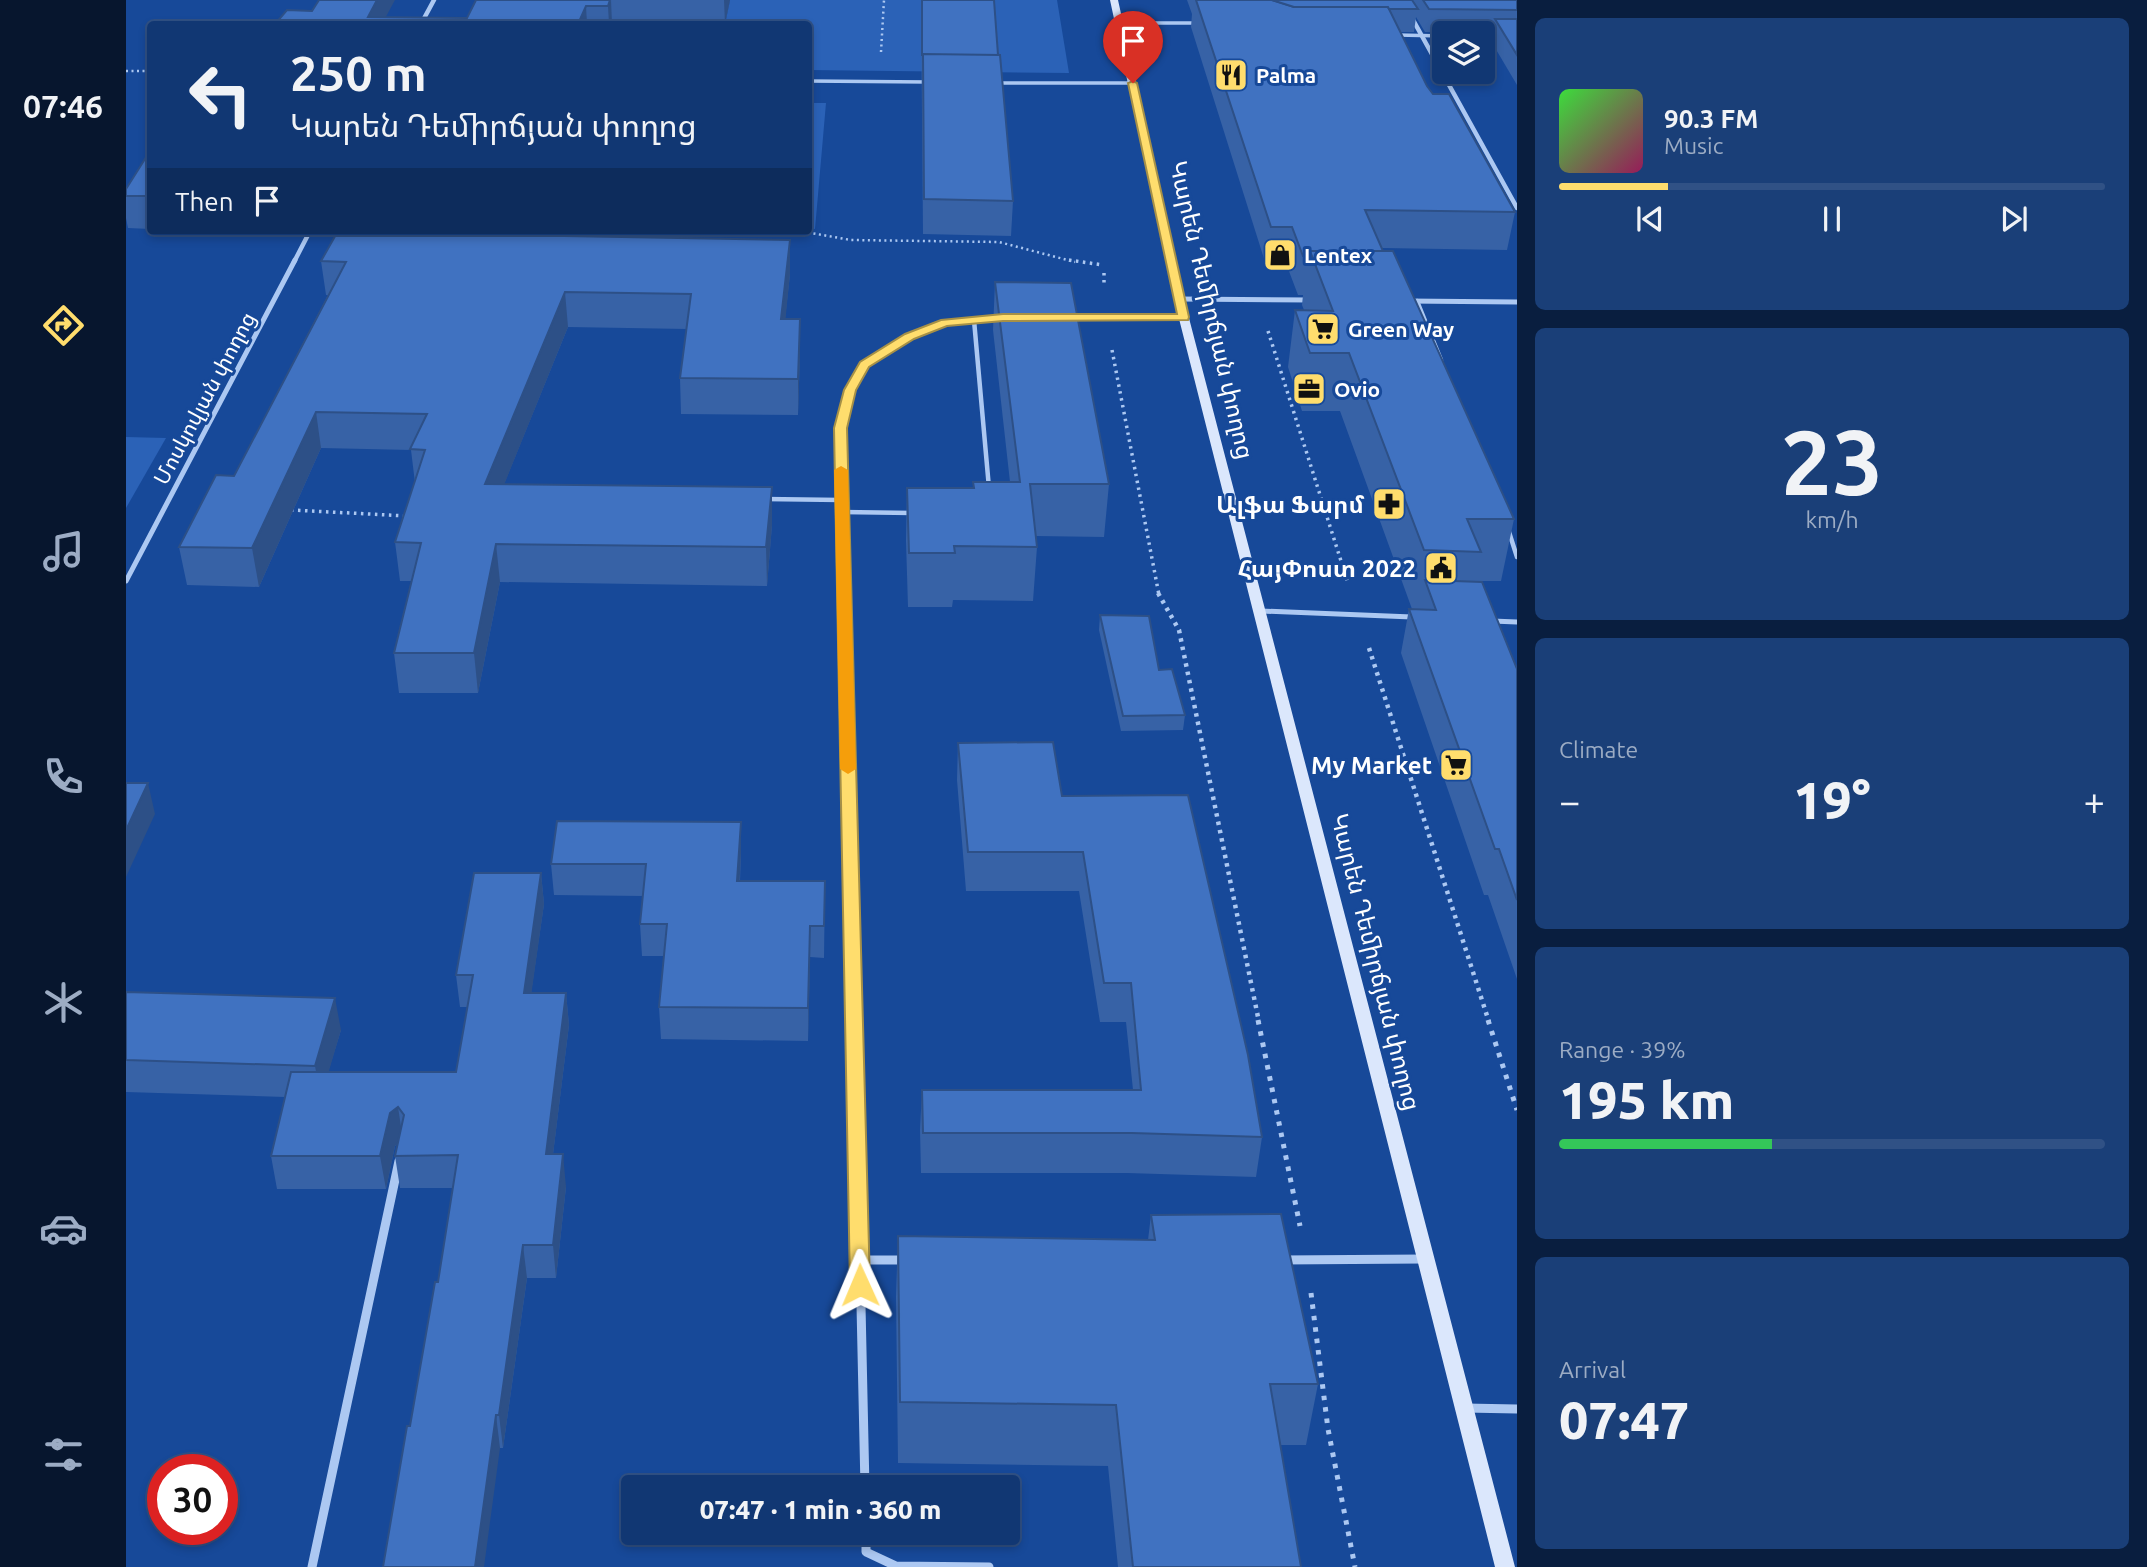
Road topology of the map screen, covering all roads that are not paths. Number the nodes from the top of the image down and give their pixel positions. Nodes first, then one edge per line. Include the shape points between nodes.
1 (435, 0) edge
2 (1114, 0) edge
3 (1402, 0) edge
4 (423, 21) edge
5 (1120, 23) junction
6 (1209, 23) edge
7 (1395, 35) edge
8 (1422, 35) junction
9 (1432, 35) edge
10 (1495, 37) edge
11 (1505, 37) edge
12 (812, 81) edge
13 (932, 82) edge
14 (985, 82) edge
15 (1133, 83) junction
16 (1517, 208) edge
17 (308, 235) edge
18 (1179, 299) junction
19 (1312, 300) dead end
20 (1404, 301) edge
21 (1417, 301) junction
22 (1517, 302) edge
23 (1184, 317) junction
24 (1016, 318) edge
25 (1054, 318) edge
26 (974, 320) junction
27 (1445, 368) edge
28 (989, 494) edge
29 (757, 499) edge
30 (841, 500) junction
31 (842, 512) junction
32 (917, 513) edge
33 (1504, 521) edge
34 (1509, 534) junction
35 (1517, 534) edge
36 (1517, 556) edge
37 (126, 581) edge
38 (1259, 611) junction
39 (1425, 618) edge
40 (1491, 621) edge
41 (1517, 622) edge
42 (402, 1146) edge
43 (1425, 1259) junction
44 (860, 1260) junction
45 (915, 1260) edge
46 (1265, 1260) edge
47 (1464, 1408) junction
48 (1517, 1409) edge
49 (865, 1475) edge
50 (866, 1545) edge
51 (312, 1567) edge
52 (989, 1567) edge
53 (1505, 1567) edge

1 - 4 street
2 - 5 street, Կարեն Դեմիրճյան փողոց
3 - 8 street
5 - 6 lane
5 - 15 street, Կարեն Դեմիրճյան փողոց
7 - 8 lane
8 - 9 lane
8 - 16 street
10 - 11 lane
12 - 13 lane
14 - 15 lane
15 - 18 street, Կարեն Դեմիրճյան փողոց
17 - 37 street, Մոսկովյան փողոց
18 - 19 street
18 - 23 street, Կարեն Դեմիրճյան փողոց
20 - 21 street
21 - 22 street
21 - 27 lane
23 - 25 street
23 - 38 street, Կարեն Դեմիրճյան փողոց
24 - 26 street
26 - 28 lane
26 - 30 street via 945,322 864,364 850,390 841,428
29 - 30 lane
30 - 31 street
31 - 32 lane
31 - 44 street
33 - 34 lane
34 - 35 lane
34 - 36 lane
38 - 39 lane
38 - 43 street, Կարեն Դեմիրճյան փողոց
40 - 41 lane
42 - 51 street
43 - 46 street
43 - 47 street, Կարեն Դեմիրճյան փողոց
44 - 45 street
44 - 49 street
47 - 48 street
47 - 53 street, Կարեն Դեմիրճյան փողոց
50 - 52 street via 866,1552 896,1566

